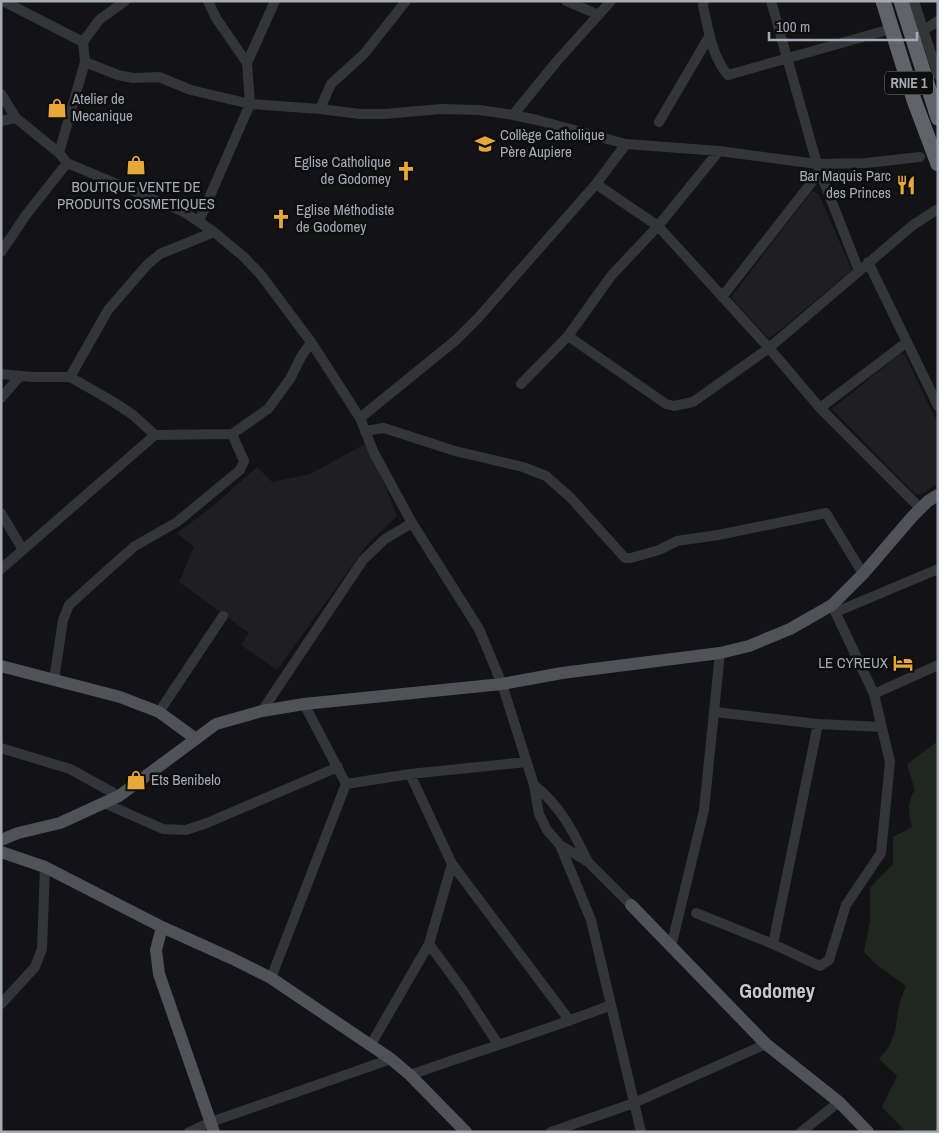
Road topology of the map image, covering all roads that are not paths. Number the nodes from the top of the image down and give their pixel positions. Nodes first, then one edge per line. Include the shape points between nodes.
1 (3, 1) edge
2 (125, 1) edge
3 (208, 1) edge
4 (275, 1) edge
5 (406, 1) edge
6 (566, 1) edge
7 (610, 1) edge
8 (704, 1) edge
9 (771, 1) edge
10 (883, 1) edge
11 (900, 1) edge
12 (914, 1) edge
13 (599, 15) junction
14 (938, 21) edge
15 (891, 29) junction
16 (917, 34) junction
17 (710, 35) junction
18 (82, 42) junction
19 (788, 59) junction
20 (85, 62) junction
21 (247, 63) junction
22 (938, 75) edge
23 (1, 94) edge
24 (250, 104) junction
25 (320, 109) junction
26 (513, 115) junction
27 (16, 118) junction
28 (938, 118) edge
29 (1, 121) edge
30 (659, 122) dead end
31 (626, 144) junction
32 (719, 152) junction
33 (59, 154) junction
34 (920, 157) dead end
35 (68, 163) junction
36 (938, 164) edge
37 (820, 167) junction
38 (596, 184) junction
39 (938, 209) edge
40 (199, 221) junction
41 (658, 226) junction
42 (214, 232) junction
43 (1, 252) edge
44 (868, 262) junction
45 (859, 271) junction
46 (722, 297) junction
47 (568, 336) junction
48 (311, 342) junction
49 (907, 342) junction
50 (769, 348) junction
51 (1, 374) edge
52 (20, 376) junction
53 (70, 377) junction
54 (521, 384) dead end
55 (1, 398) edge
56 (938, 406) edge
57 (820, 408) junction
58 (360, 418) junction
59 (365, 431) junction
60 (155, 434) junction
61 (232, 434) junction
62 (938, 495) edge
63 (920, 508) junction
64 (1, 513) edge
65 (412, 522) junction
66 (23, 550) junction
67 (1, 569) edge
68 (938, 569) edge
69 (863, 574) junction
70 (834, 608) junction
71 (223, 616) dead end
72 (720, 653) junction
73 (938, 665) edge
74 (1, 666) edge
75 (54, 680) junction
76 (502, 684) junction
77 (874, 694) junction
78 (304, 704) junction
79 (262, 711) junction
80 (159, 712) junction
81 (715, 712) junction
82 (818, 724) junction
83 (882, 728) junction
84 (196, 740) junction
85 (1, 748) edge
86 (526, 762) junction
87 (338, 767) junction
88 (410, 774) junction
89 (346, 784) junction
90 (534, 785) junction
91 (118, 796) junction
92 (104, 802) junction
93 (1, 840) edge
94 (560, 845) junction
95 (1, 852) edge
96 (588, 862) junction
97 (452, 864) junction
98 (45, 867) junction
99 (631, 905) joint
100 (696, 914) dead end
101 (162, 927) junction
102 (429, 944) junction
103 (773, 944) junction
104 (671, 947) junction
105 (270, 978) junction
106 (1, 1004) edge
107 (611, 1005) junction
108 (570, 1021) junction
109 (498, 1044) junction
110 (766, 1044) junction
111 (370, 1046) junction
112 (391, 1059) junction
113 (410, 1075) junction
114 (839, 1102) junction
115 (634, 1103) junction
116 (212, 1127) edge
117 (189, 1132) edge
118 (466, 1132) edge
119 (551, 1132) edge
120 (641, 1132) edge
121 (800, 1132) edge
122 (868, 1132) edge

1 - 18 street
2 - 18 street via 99,20
3 - 21 street
4 - 21 street
5 - 25 street via 364,54 331,84
6 - 13 street
7 - 13 street
8 - 17 street
9 - 19 street
10 - 15 highway, RNIE 1
11 - 16 highway, RNIE 1
12 - 16 street
13 - 26 street
14 - 16 street
15 - 19 street
15 - 36 highway, RNIE 1
16 - 22 street
16 - 28 highway, RNIE 1
17 - 19 street via 728,75
17 - 30 street
18 - 20 street
19 - 37 street
20 - 24 street via 118,76 159,77 191,90
20 - 33 street
21 - 24 street
23 - 27 street
24 - 25 street
24 - 40 street
25 - 26 street via 360,114 479,110
26 - 31 street
27 - 29 street
27 - 33 street
31 - 32 street
31 - 38 street
32 - 37 street
32 - 41 street
33 - 35 street
34 - 37 street
35 - 40 street
35 - 43 street
37 - 45 street
37 - 46 street
38 - 41 street
38 - 58 street via 456,340
39 - 44 street via 913,224
40 - 42 street
41 - 46 street
41 - 47 street via 611,276
42 - 48 street via 261,275
42 - 53 street via 160,254 146,264 108,310
44 - 45 street
44 - 49 street
45 - 50 street
46 - 50 street
47 - 50 street via 666,404 674,406 693,402
47 - 54 street
48 - 58 street
48 - 61 street via 268,409
49 - 56 street
49 - 57 street
50 - 57 street
51 - 52 street
52 - 53 street
52 - 55 street
53 - 60 street via 112,400
57 - 63 street
58 - 59 street
59 - 65 street via 374,454
59 - 69 street via 384,428 546,476 625,558 659,550 677,541 826,512
60 - 61 street
60 - 66 street
61 - 75 street via 244,461 240,470 177,522 135,546 69,605 63,620
62 - 63 main road
63 - 69 main road
64 - 66 street
65 - 76 street via 479,628
65 - 79 street via 385,539 363,560
66 - 67 street
68 - 70 street
69 - 70 main road
70 - 72 main road via 768,639
70 - 77 street
71 - 80 street
72 - 76 main road
72 - 81 street
73 - 77 street
74 - 75 main road
75 - 80 main road via 120,697
76 - 78 main road
76 - 86 street
77 - 83 street
78 - 79 main road
78 - 87 street
79 - 84 main road via 216,724
80 - 84 main road
81 - 82 street
81 - 104 street via 704,810
82 - 83 street
82 - 103 street
83 - 103 street via 890,762 882,853 846,905 829,960 820,966
84 - 91 main road
85 - 91 street via 70,769
86 - 88 street
86 - 90 street
87 - 89 street
87 - 92 street via 186,830 163,829
88 - 89 street
88 - 97 street
89 - 105 street
90 - 94 street via 539,814
90 - 96 street via 556,804
91 - 92 main road
92 - 93 main road via 60,823 18,832
94 - 96 street
94 - 107 street via 591,920
95 - 98 main road
96 - 99 street
97 - 102 street
97 - 108 street
98 - 101 main road
98 - 106 street via 42,948 35,967
99 - 104 main road
100 - 103 street
101 - 105 main road
101 - 116 main road via 156,950 159,974
102 - 109 street
102 - 111 street
104 - 110 main road
105 - 111 main road
107 - 108 street
107 - 115 street
108 - 109 street
109 - 113 street
110 - 114 main road
110 - 115 street
111 - 112 main road
112 - 113 main road
112 - 116 street
113 - 118 main road
114 - 121 street
114 - 122 main road
115 - 119 street
115 - 120 street
116 - 117 street

